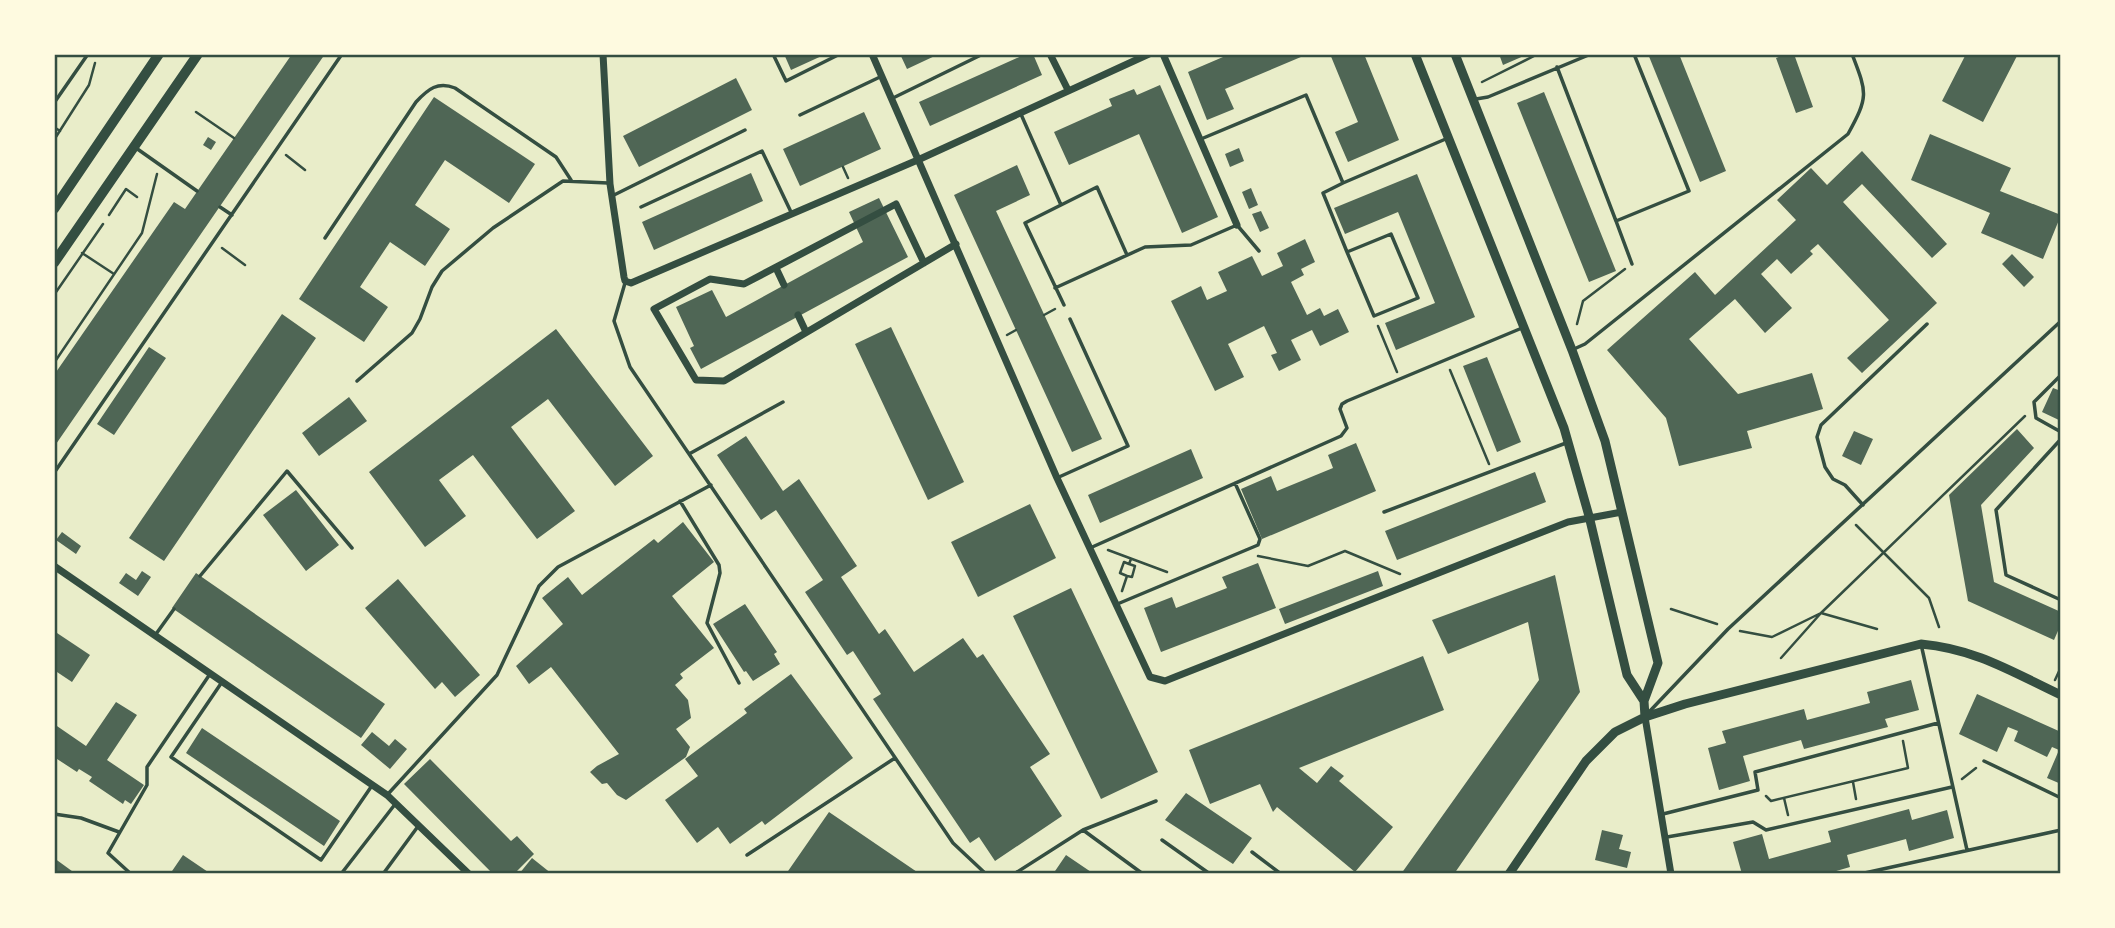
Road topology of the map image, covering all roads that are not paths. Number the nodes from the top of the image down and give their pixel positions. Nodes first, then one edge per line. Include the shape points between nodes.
1 (88, 54) edge
2 (159, 54) edge
3 (198, 54) edge
4 (342, 54) edge
5 (603, 54) edge
6 (773, 54) edge
7 (841, 54) edge
8 (873, 54) edge
9 (983, 54) edge
10 (1050, 54) edge
11 (1149, 54) edge
12 (1163, 54) edge
13 (1415, 54) edge
14 (1455, 54) edge
15 (1591, 54) edge
16 (1634, 54) edge
17 (1852, 54) edge
18 (1557, 67) junction
19 (882, 76) junction
20 (1068, 90) junction
21 (893, 98) junction
22 (1473, 100) junction
23 (54, 103) edge
24 (1020, 112) junction
25 (800, 115) dead end
26 (745, 130) dead end
27 (1449, 138) junction
28 (1200, 139) junction
29 (134, 146) junction
30 (920, 159) junction
31 (571, 180) junction
32 (1343, 183) junction
33 (610, 184) junction
34 (197, 191) dead end
35 (612, 197) junction
36 (1061, 205) junction
37 (641, 206) dead end
38 (220, 207) dead end
39 (54, 209) edge
40 (792, 214) junction
41 (232, 215) junction
42 (1616, 221) junction
43 (1237, 225) junction
44 (325, 238) dead end
45 (956, 244) junction
46 (1259, 251) dead end
47 (1347, 252) junction
48 (1127, 255) junction
49 (54, 263) edge
50 (924, 263) junction
51 (1632, 264) road end
52 (776, 268) junction
53 (625, 281) junction
54 (784, 285) dead end
55 (1055, 288) junction
56 (1063, 305) road end
57 (798, 315) dead end
58 (1070, 319) dead end
59 (2061, 321) edge
60 (1927, 324) dead end
61 (1524, 327) junction
62 (806, 332) junction
63 (1572, 350) junction
64 (2061, 375) edge
65 (356, 381) dead end
66 (783, 402) dead end
67 (2061, 432) edge
68 (2061, 439) edge
69 (1568, 443) junction
70 (689, 454) junction
71 (54, 473) edge
72 (1057, 478) junction
73 (1235, 484) junction
74 (711, 485) junction
75 (680, 501) junction
76 (1863, 505) junction
77 (1384, 512) dead end
78 (1622, 512) junction
79 (1589, 516) junction
80 (1092, 547) junction
81 (352, 548) dead end
82 (54, 566) edge
83 (200, 576) dead end
84 (2061, 600) edge
85 (1116, 605) junction
86 (174, 609) dead end
87 (155, 636) junction
88 (1921, 644) junction
89 (210, 674) junction
90 (222, 682) junction
91 (739, 683) dead end
92 (2061, 695) edge
93 (1644, 701) junction
94 (1645, 717) junction
95 (1938, 723) junction
96 (895, 758) junction
97 (1984, 761) road end
98 (373, 785) junction
99 (1952, 787) junction
100 (387, 795) junction
101 (2061, 798) edge
102 (1156, 801) dead end
103 (396, 803) junction
104 (54, 814) edge
105 (1661, 814) junction
106 (420, 824) junction
107 (1083, 830) junction
108 (2061, 830) edge
109 (119, 832) junction
110 (1664, 837) junction
111 (1161, 840) dead end
112 (1967, 850) junction
113 (1252, 852) dead end
114 (747, 855) dead end
115 (131, 874) edge
116 (341, 874) edge
117 (383, 874) edge
118 (469, 874) edge
119 (986, 874) edge
120 (1013, 874) edge
121 (1143, 874) edge
122 (1210, 874) edge
123 (1281, 874) edge
124 (1509, 874) edge
125 (1671, 874) edge
126 (1860, 874) edge

1 - 23 lane
2 - 39 main road
3 - 29 main road
4 - 41 lane
5 - 33 street
6 - 7 lane via 786,82
8 - 19 street
9 - 21 lane
10 - 20 street
11 - 20 street
12 - 28 street
13 - 27 street
14 - 22 street
15 - 18 lane
16 - 42 lane via 1689,191
17 - 63 lane via 1864,86 1863,108 1848,134
18 - 22 lane
18 - 42 lane
19 - 21 street
19 - 25 lane
20 - 24 street
21 - 30 street
22 - 63 street
24 - 30 street
24 - 36 lane
26 - 35 lane
27 - 32 lane
27 - 61 street
28 - 32 lane via 1306,96
28 - 43 street
29 - 34 lane
29 - 49 main road
30 - 40 street
30 - 45 street
31 - 33 lane
31 - 44 lane via 556,157 455,88 435,86 416,102
31 - 65 lane via 555,185 493,228 443,271 412,333
32 - 47 lane via 1323,193
33 - 35 street
35 - 53 street
36 - 48 lane via 1097,187
36 - 55 lane via 1025,223
37 - 40 lane via 762,151
38 - 41 lane
40 - 53 street via 631,283
41 - 71 lane
42 - 51 lane
43 - 46 lane
43 - 48 lane via 1192,245 1145,247
45 - 50 street
45 - 72 street
47 - 47 lane via 1391,234 1418,298 1374,316
48 - 55 lane
50 - 52 street via 896,204
50 - 62 street
52 - 54 street
52 - 62 street via 744,284 710,279 654,309 696,380 724,382
53 - 70 lane via 614,321 630,367
55 - 56 lane
57 - 62 street
58 - 72 lane via 1128,446
59 - 76 lane
60 - 76 lane via 1821,425 1817,437 1825,467
61 - 69 street
61 - 73 lane via 1342,404 1347,428 1341,436
63 - 78 street via 1605,441
64 - 67 lane via 2034,402 2036,418
66 - 70 lane
68 - 84 lane via 1996,510 2006,575
69 - 77 lane
69 - 79 street
70 - 74 lane
72 - 80 street
73 - 80 lane
73 - 85 lane via 1258,545
74 - 75 lane
74 - 96 lane
75 - 91 lane via 720,569 707,623
75 - 100 lane via 547,576 497,675
76 - 94 lane via 1728,629
78 - 79 street
78 - 93 street via 1658,663
79 - 85 street via 1165,681 1150,677
79 - 93 street via 1627,675
80 - 85 street
81 - 83 lane via 287,471
82 - 87 street
86 - 87 lane
87 - 89 street
88 - 92 street via 1983,657
88 - 94 street
88 - 95 lane
89 - 90 street
89 - 109 lane via 147,767 148,785
90 - 98 street
90 - 98 lane via 170,757 299,845 321,860
93 - 94 street
94 - 105 street
94 - 124 street via 1615,732 1586,761
95 - 99 lane
95 - 105 lane via 1755,772 1758,790
96 - 114 lane
96 - 119 lane via 953,843
97 - 101 lane
98 - 100 street
99 - 110 lane via 1766,830 1753,822
99 - 112 lane
100 - 103 street
102 - 107 lane
103 - 106 street
103 - 116 lane
104 - 109 lane
105 - 110 street
106 - 117 lane
106 - 118 street
107 - 120 lane
107 - 121 lane
108 - 112 lane
109 - 115 lane via 108,853
110 - 125 street
111 - 122 lane
112 - 126 lane
113 - 123 lane

